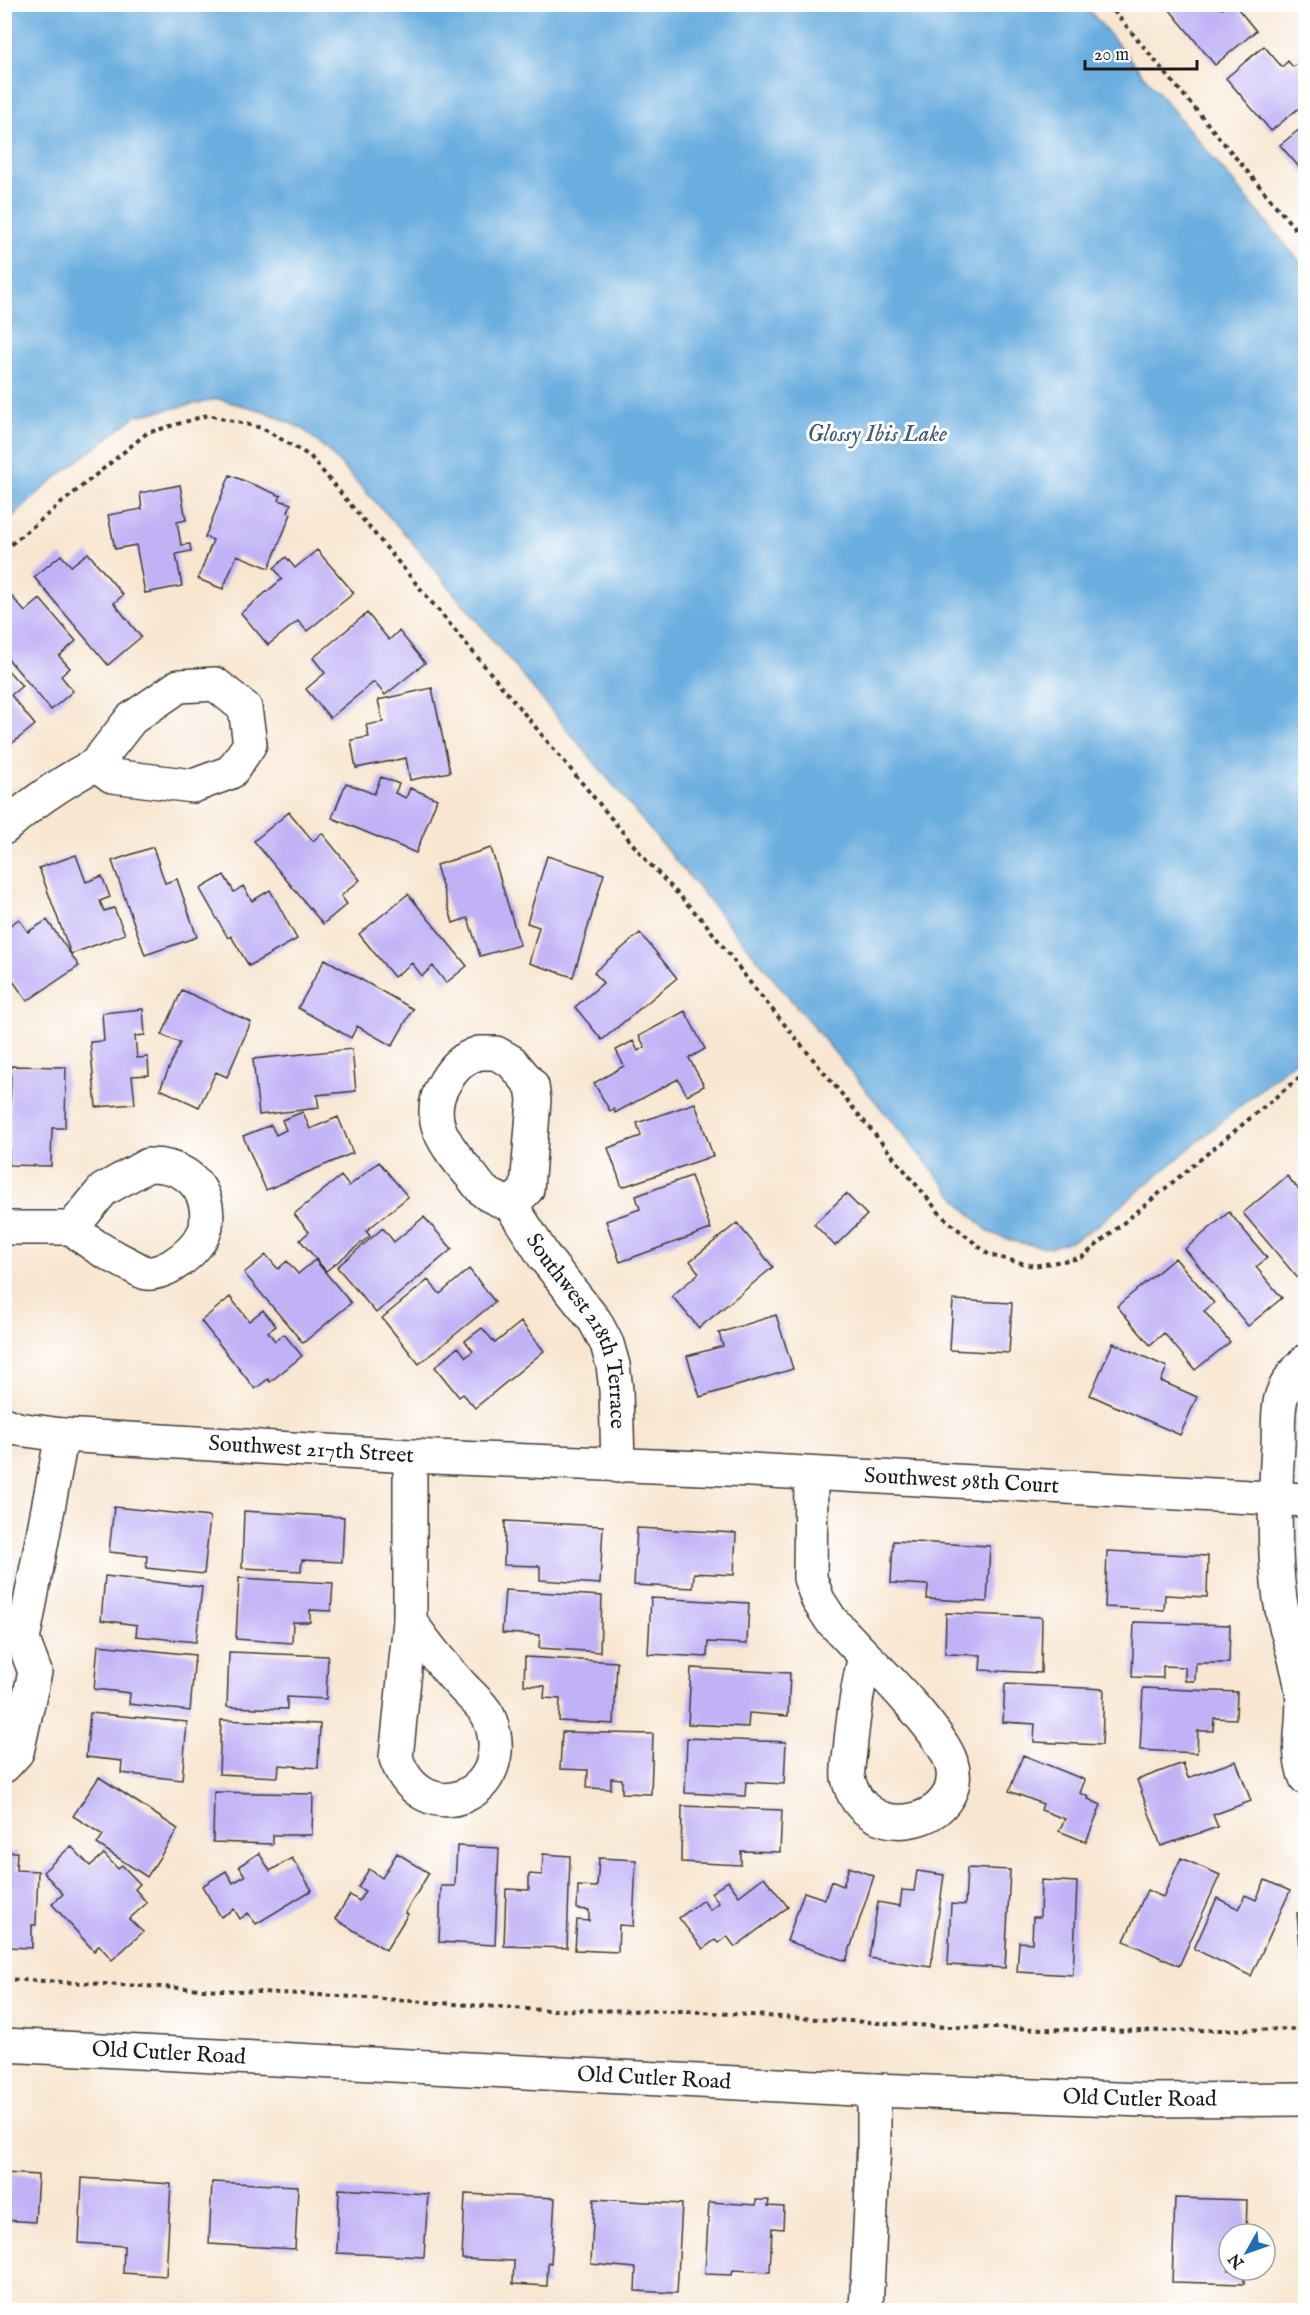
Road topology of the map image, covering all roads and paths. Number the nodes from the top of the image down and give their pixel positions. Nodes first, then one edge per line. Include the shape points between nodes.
1 (1108, 4) edge
2 (1305, 242) edge
3 (4, 550) edge
4 (96, 764) dead end
5 (4, 828) edge
6 (1305, 1072) edge
7 (511, 1205) dead end
8 (4, 1228) edge
9 (72, 1228) dead end
10 (1305, 1361) edge
11 (4, 1424) edge
12 (62, 1435) junction
13 (410, 1456) junction
14 (618, 1466) junction
15 (811, 1474) junction
16 (1290, 1499) edge
17 (410, 1620) junction
18 (14, 1642) edge
19 (864, 1656) junction
20 (4, 1766) edge
21 (1305, 1778) edge
22 (4, 1979) edge
23 (1305, 2029) edge
24 (4, 2045) edge
25 (874, 2090) junction
26 (1305, 2098) edge
27 (866, 2310) edge

1 - 2 path
3 - 6 path via 147,433 208,416 262,428 310,456 646,860 706,924 942,1216 989,1255 1034,1266 1081,1258
4 - 5 street via 26,808
7 - 14 street, Southwest 218th Terrace via 545,1258 595,1321 607,1344 614,1365
8 - 9 street
10 - 16 street via 1282,1396
11 - 12 street, Southwest 217th Street
12 - 13 street, Southwest 217th Street
12 - 18 street
13 - 14 street, Southwest 217th Street
13 - 17 street
14 - 15 street, Southwest 98th Court
15 - 16 street, Southwest 98th Court
15 - 19 street via 810,1578 831,1620
16 - 21 street via 1275,1549 1280,1601 1303,1698 1300,1742
17 - 17 street via 427,1647 489,1717 494,1734 496,1751 483,1784 473,1793 447,1801 431,1798 413,1786 401,1773 396,1758
18 - 20 street via 35,1672 17,1752
19 - 19 street via 886,1676 943,1745 951,1763 949,1796 934,1811 917,1819 897,1823 877,1816 857,1798 848,1776 855,1698
22 - 23 path via 542,2010 683,2011 948,2027 1239,2032
24 - 25 street, Old Cutler Road
25 - 26 street, Old Cutler Road via 1143,2100
25 - 27 street

